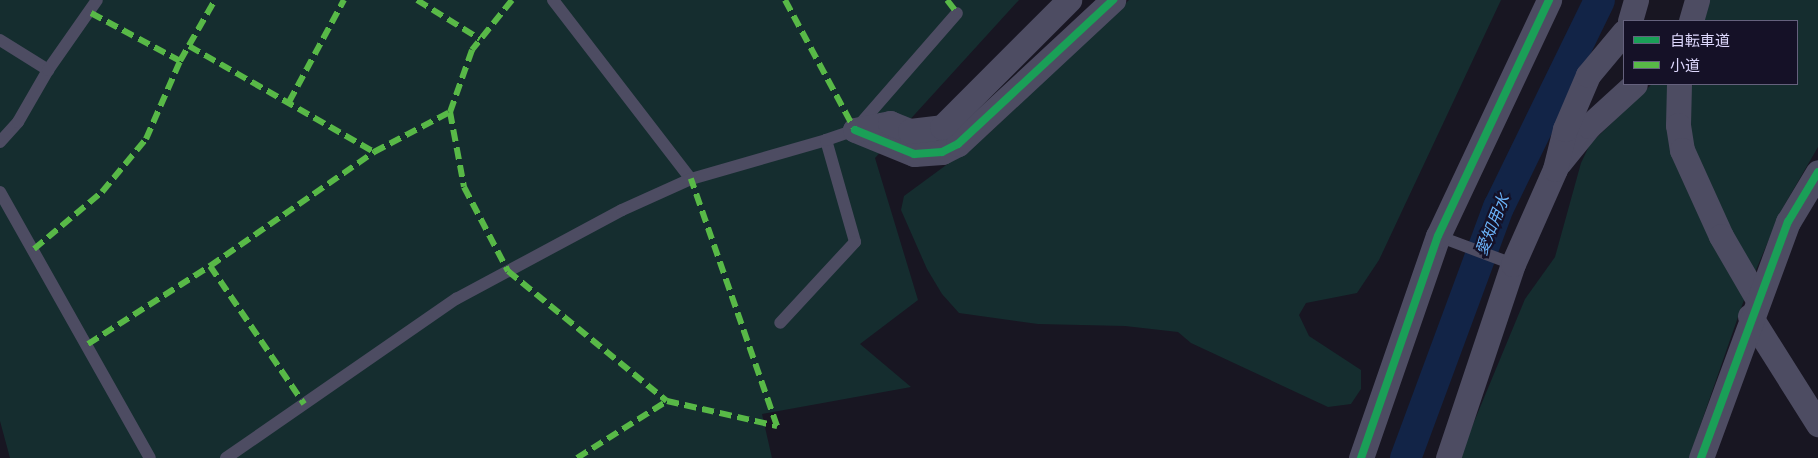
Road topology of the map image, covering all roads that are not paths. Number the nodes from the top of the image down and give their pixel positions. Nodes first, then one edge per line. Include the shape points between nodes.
1 (97, 0) edge
2 (553, 0) edge
3 (1069, 0) edge
4 (1113, 0) edge
5 (1549, 0) edge
6 (1636, 0) edge
7 (1696, 0) edge
8 (957, 13) dead end
9 (1630, 20) edge
10 (1691, 20) edge
11 (1623, 33) edge
12 (0, 40) edge
13 (48, 70) junction
14 (1634, 85) edge
15 (1679, 85) edge
16 (855, 130) junction
17 (826, 140) junction
18 (0, 142) edge
19 (1554, 169) junction
20 (1818, 172) edge
21 (691, 179) junction
22 (0, 192) edge
23 (1438, 236) junction
24 (1509, 263) junction
25 (1754, 307) junction
26 (780, 323) dead end
27 (1818, 424) edge
28 (150, 458) edge
29 (226, 458) edge
30 (1361, 458) edge
31 (1448, 458) edge
32 (1701, 458) edge

1 - 13 lane
2 - 21 lane
3 - 16 street via 942,127 910,131 890,123
4 - 16 street via 958,144 942,152 914,154
5 - 23 street
6 - 9 street
7 - 10 street
8 - 16 lane
11 - 19 street via 1588,76 1564,128
12 - 13 lane
13 - 18 lane via 18,122
14 - 19 street via 1589,126
15 - 25 street via 1678,125 1682,150
16 - 17 lane
17 - 21 lane
17 - 26 lane via 855,242
19 - 24 street
20 - 25 street via 1788,222
21 - 29 lane via 569,237 456,298
22 - 28 lane
23 - 24 lane
23 - 30 street
24 - 31 street
25 - 27 street
25 - 32 street

